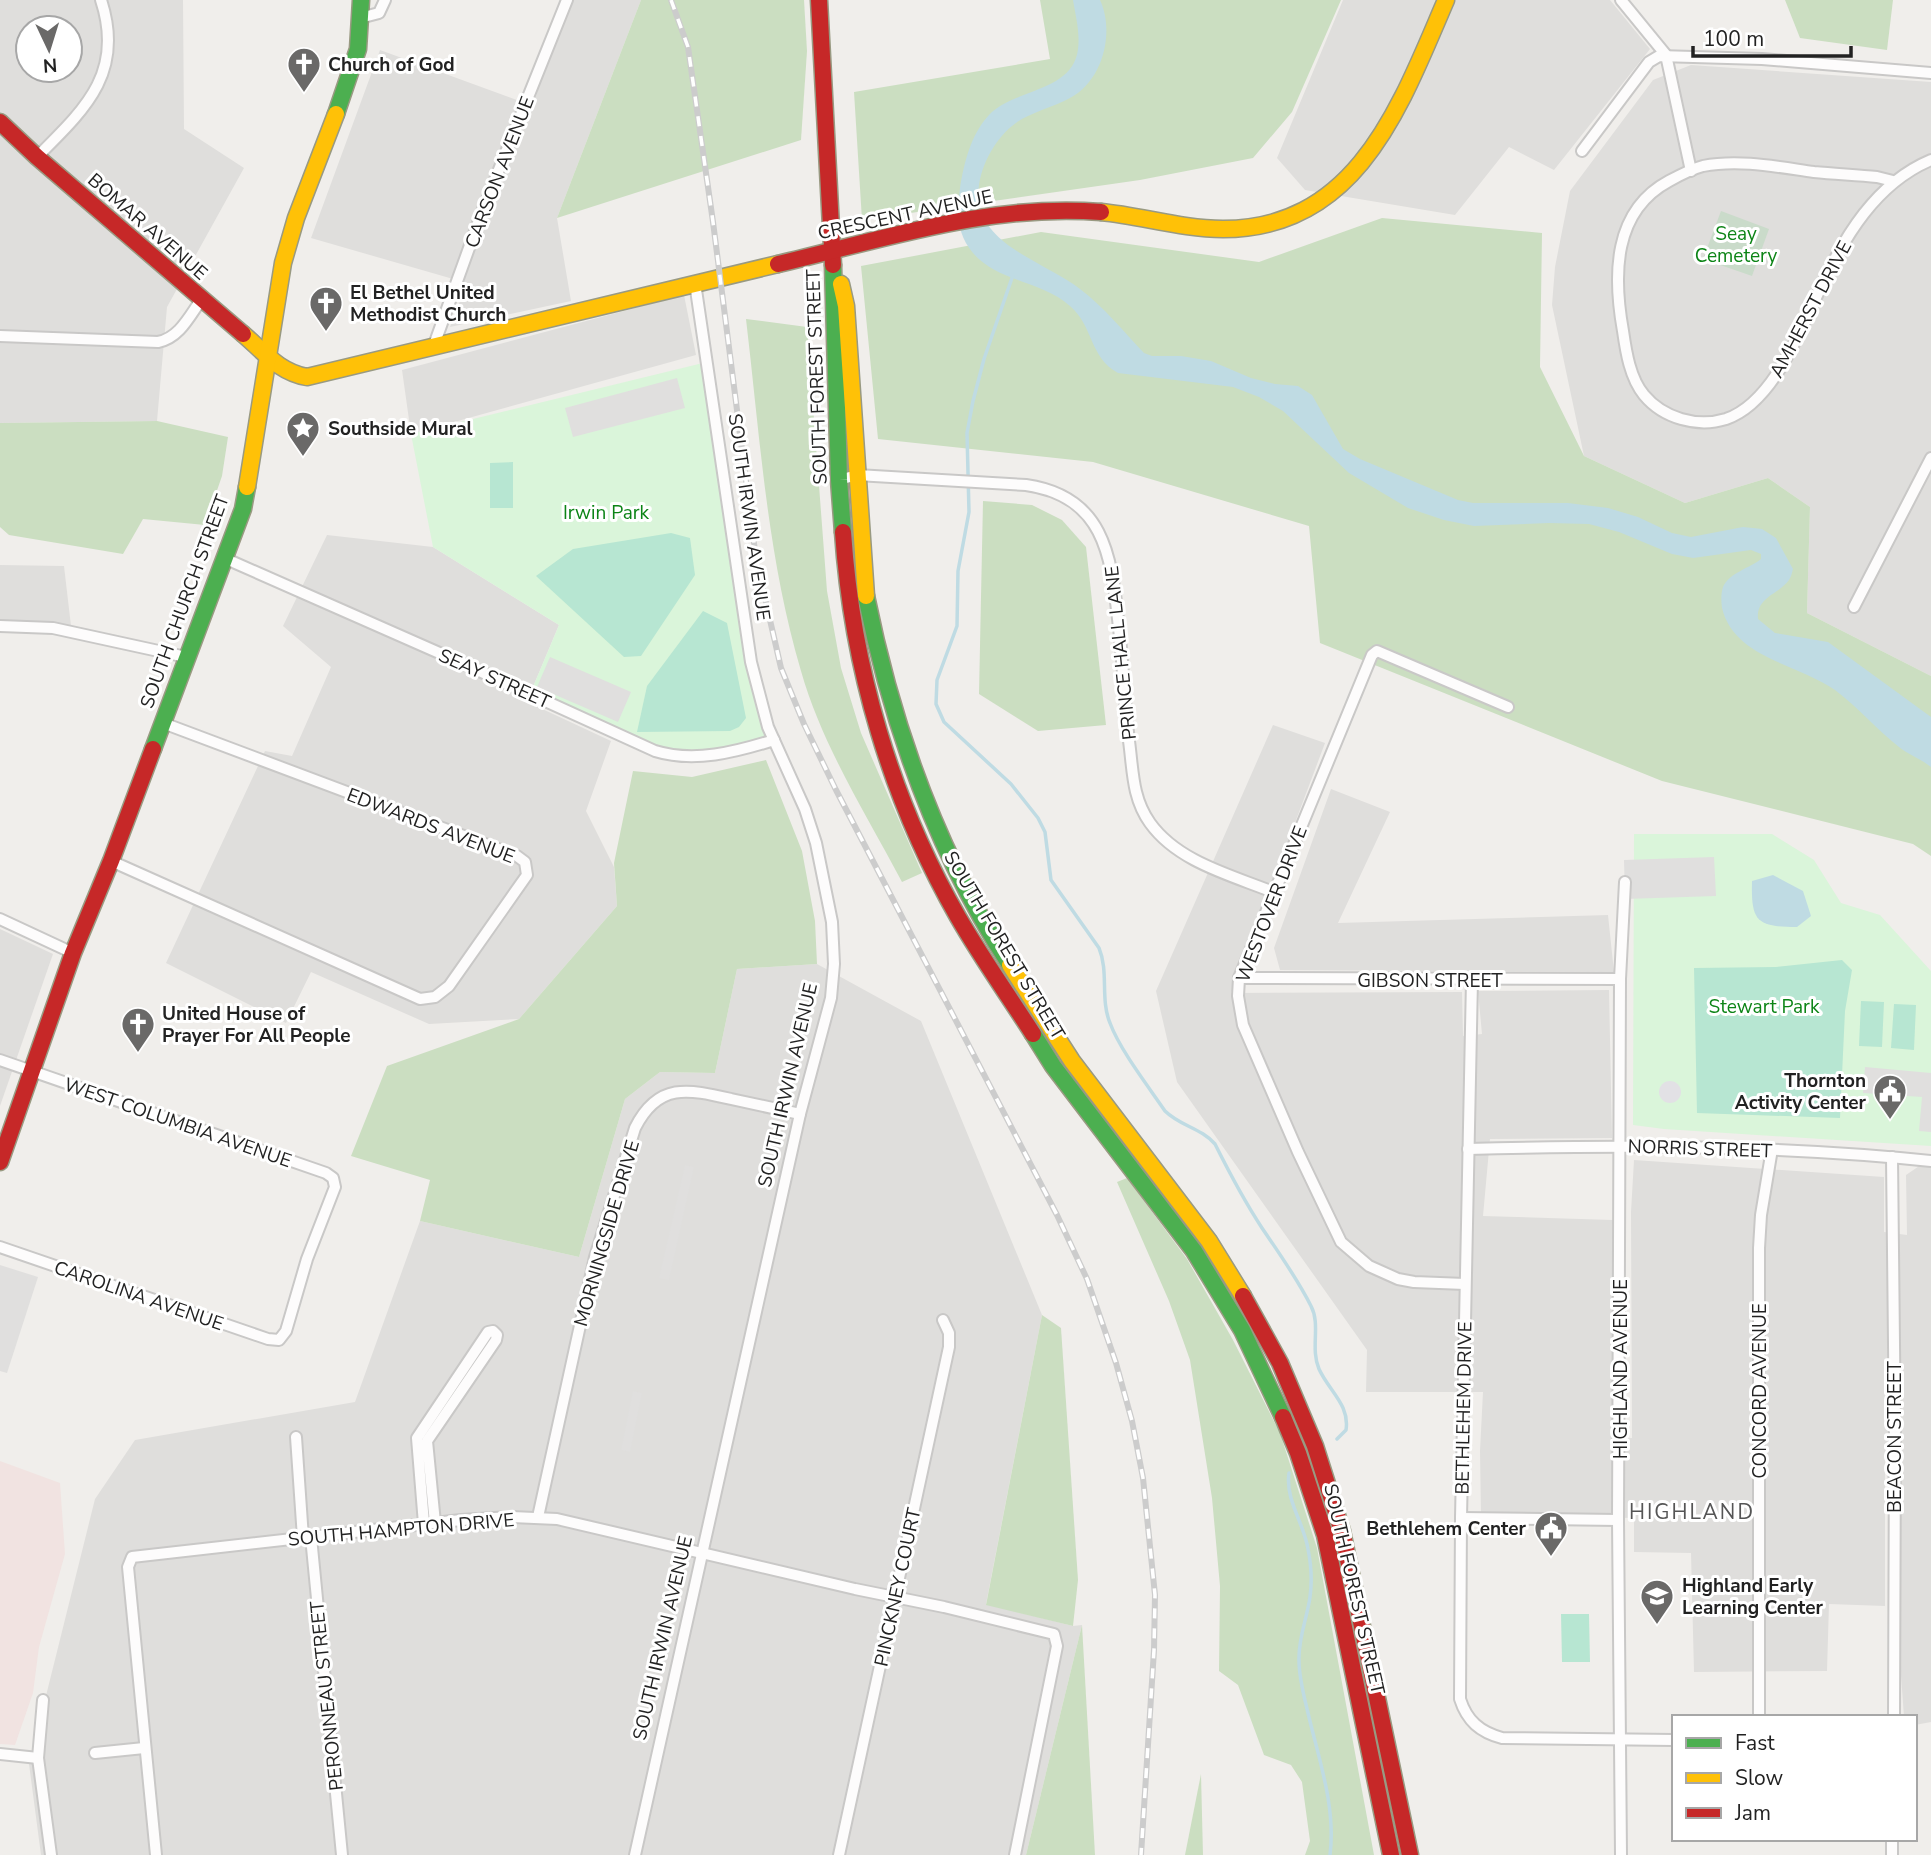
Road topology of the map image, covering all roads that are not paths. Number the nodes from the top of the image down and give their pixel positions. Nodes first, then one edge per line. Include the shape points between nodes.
1 (101, 0) edge
2 (361, 0) edge
3 (385, 0) edge
4 (567, 0) edge
5 (819, 0) edge
6 (1446, 0) edge
7 (1621, 0) edge
8 (360, 18) junction
9 (1666, 55) junction
10 (1931, 73) edge
11 (0, 122) edge
12 (1582, 150) dead end
13 (37, 157) junction
14 (1931, 160) edge
15 (1691, 171) junction
16 (1894, 181) junction
17 (833, 251) junction
18 (695, 283) junction
19 (201, 300) junction
20 (0, 336) edge
21 (434, 345) junction
22 (269, 360) junction
23 (1931, 458) edge
24 (857, 475) junction
25 (839, 480) junction
26 (224, 558) junction
27 (1854, 607) dead end
28 (0, 626) edge
29 (186, 657) junction
30 (1508, 707) dead end
31 (163, 723) junction
32 (774, 740) junction
33 (111, 861) junction
34 (1625, 883) dead end
35 (1273, 892) junction
36 (0, 919) edge
37 (74, 953) junction
38 (1240, 978) junction
39 (1620, 979) junction
40 (1472, 980) junction
41 (0, 1060) edge
42 (31, 1070) junction
43 (800, 1114) junction
44 (1620, 1146) junction
45 (1468, 1149) junction
46 (1772, 1149) junction
47 (1892, 1157) junction
48 (1931, 1161) edge
49 (0, 1162) edge
50 (0, 1247) edge
51 (1465, 1284) junction
52 (943, 1320) dead end
53 (279, 1340) joint
54 (296, 1437) dead end
55 (422, 1439) junction
56 (538, 1517) junction
57 (1461, 1518) junction
58 (1618, 1520) junction
59 (430, 1523) junction
60 (307, 1537) junction
61 (703, 1553) junction
62 (895, 1597) junction
63 (43, 1700) dead end
64 (1759, 1715) edge
65 (1894, 1715) edge
66 (1620, 1739) junction
67 (1672, 1740) edge
68 (144, 1748) junction
69 (95, 1753) dead end
70 (0, 1754) edge
71 (38, 1758) junction
72 (51, 1855) edge
73 (156, 1855) edge
74 (342, 1855) edge
75 (635, 1855) edge
76 (839, 1855) edge
77 (1015, 1855) edge
78 (1391, 1855) edge
79 (1410, 1855) edge
80 (1621, 1855) edge

1 - 13 street via 110,38 106,68 93,94
2 - 8 street, SOUTH CHURCH STREET
3 - 8 street via 379,13
4 - 21 street, CARSON AVENUE
5 - 17 street
6 - 17 street, CRESCENT AVENUE via 1403,100 1363,164 1329,195 1289,218 1232,230 1095,212 1015,212
7 - 9 street
8 - 22 street, SOUTH CHURCH STREET via 351,75 282,263
9 - 10 street
9 - 12 street via 1648,62
9 - 15 street
11 - 13 street, BOMAR AVENUE
13 - 19 street, BOMAR AVENUE
14 - 16 street, AMHERST DRIVE
15 - 16 street, AMHERST DRIVE via 1711,165 1765,165
15 - 16 street, AMHERST DRIVE via 1654,190 1634,212 1622,238 1617,283 1624,337 1640,389 1668,414 1698,423 1734,416 1769,384 1845,241
17 - 18 street, CRESCENT AVENUE
17 - 24 street, SOUTH FOREST STREET via 846,306
17 - 25 street, SOUTH FOREST STREET
18 - 21 street, CRESCENT AVENUE
18 - 32 street, SOUTH IRWIN AVENUE via 744,619 759,698
19 - 20 street via 174,335 158,342
19 - 22 street, BOMAR AVENUE
21 - 22 street, CRESCENT AVENUE via 307,377 294,376
22 - 26 street, SOUTH CHURCH STREET via 243,509
23 - 27 street
24 - 25 street, PRINCE HALL LANE
24 - 35 street, PRINCE HALL LANE via 1026,485 1053,491 1077,505 1096,525 1111,563 1133,783 1142,811 1182,853
24 - 79 street, SOUTH FOREST STREET via 864,586 875,641 906,749 948,852 1001,951 1053,1033 1235,1280 1303,1416 1348,1552
25 - 78 street, SOUTH FOREST STREET via 845,566 862,671 891,772 933,869 1045,1055 1213,1280 1282,1412 1325,1535
26 - 29 street, SOUTH CHURCH STREET
26 - 32 street, SEAY STREET via 655,751 708,755
28 - 29 street via 54,628
29 - 31 street, SOUTH CHURCH STREET
30 - 35 street, WESTOVER DRIVE via 1377,651
31 - 33 street, SOUTH CHURCH STREET
31 - 33 street, EDWARDS AVENUE via 517,856 527,866 527,876 449,986 435,997 420,999
32 - 43 street, SOUTH IRWIN AVENUE via 816,843 832,922 831,998
33 - 37 street, SOUTH CHURCH STREET
34 - 39 street, HIGHLAND AVENUE
35 - 38 street, WESTOVER DRIVE
36 - 37 street
37 - 42 street, SOUTH CHURCH STREET
38 - 40 street, GIBSON STREET
38 - 51 street, WESTOVER DRIVE via 1238,1005 1243,1025 1342,1241 1369,1266 1398,1279
39 - 40 street, GIBSON STREET
39 - 44 street, HIGHLAND AVENUE
40 - 45 street, BETHLEHEM DRIVE
41 - 42 street, WEST COLUMBIA AVENUE
42 - 49 street, SOUTH CHURCH STREET
42 - 53 street, WEST COLUMBIA AVENUE via 333,1178 335,1188
43 - 56 street, MORNINGSIDE DRIVE via 686,1090 662,1097 642,1113 595,1257
43 - 61 street, SOUTH IRWIN AVENUE
44 - 45 street, NORRIS STREET
44 - 46 street, NORRIS STREET
44 - 58 street, HIGHLAND AVENUE
45 - 51 street, BETHLEHEM DRIVE
46 - 47 street, NORRIS STREET
46 - 64 street, CONCORD AVENUE via 1759,1248
47 - 48 street, NORRIS STREET
47 - 65 street, BEACON STREET
50 - 53 street, CAROLINA AVENUE
51 - 57 street, BETHLEHEM DRIVE
52 - 62 street, PINCKNEY COURT via 949,1347
54 - 60 street, PERONNEAU STREET
55 - 55 street via 496,1340 493,1331 488,1332
55 - 59 street
56 - 59 street, SOUTH HAMPTON DRIVE
56 - 61 street, SOUTH HAMPTON DRIVE
57 - 58 street
57 - 66 street, BETHLEHEM DRIVE via 1460,1686 1471,1721 1502,1738
58 - 66 street, HIGHLAND AVENUE
59 - 60 street, SOUTH HAMPTON DRIVE
60 - 68 street, SOUTH HAMPTON DRIVE via 137,1555 128,1562
60 - 74 street, PERONNEAU STREET
61 - 62 street, SOUTH HAMPTON DRIVE
61 - 75 street, SOUTH IRWIN AVENUE
62 - 76 street, PINCKNEY COURT
62 - 77 street, SOUTH HAMPTON DRIVE via 1048,1631 1057,1640
63 - 71 street
66 - 67 street, BETHLEHEM DRIVE
66 - 80 street, HIGHLAND AVENUE
68 - 69 street
68 - 73 street
70 - 71 street
71 - 72 street

